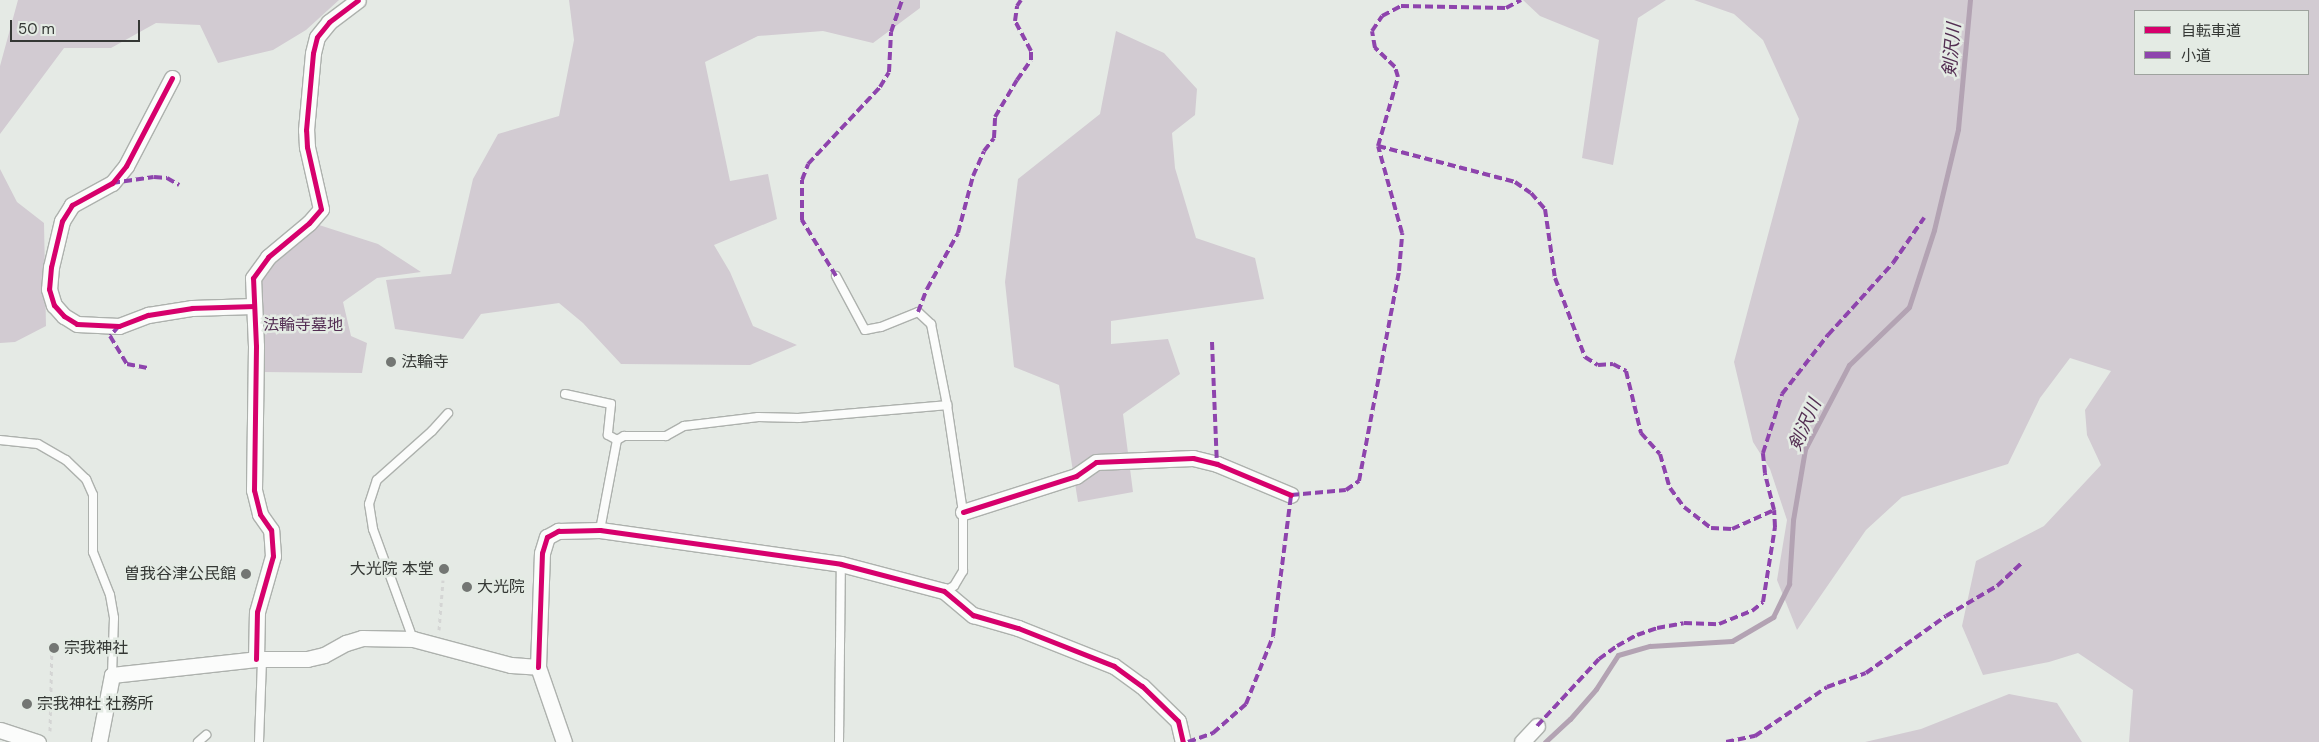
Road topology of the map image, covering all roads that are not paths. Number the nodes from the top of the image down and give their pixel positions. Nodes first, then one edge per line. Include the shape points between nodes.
1 (358, 0) edge
2 (172, 78) dead end
3 (836, 276) dead end
4 (253, 306) junction
5 (565, 394) dead end
6 (947, 405) junction
7 (448, 413) dead end
8 (0, 440) edge
9 (617, 440) junction
10 (1291, 495) dead end
11 (963, 512) junction
12 (600, 530) junction
13 (841, 564) junction
14 (944, 591) junction
15 (413, 639) junction
16 (259, 659) junction
17 (538, 667) junction
18 (112, 675) junction
19 (1537, 726) dead end
20 (0, 730) edge
21 (206, 735) dead end
22 (38, 742) edge
23 (99, 742) edge
24 (198, 742) edge
25 (259, 742) edge
26 (564, 742) edge
27 (839, 742) edge
28 (1183, 742) edge
29 (1522, 742) edge

1 - 4 street via 329,22 317,37 313,53 306,130 321,209 268,257 253,278
2 - 4 street via 126,166 112,183 72,205 62,221 51,267 49,289 54,305 77,324 110,326 119,326 148,315 192,308
3 - 6 lane via 865,330 918,312 932,324
4 - 16 street via 256,346 254,490 260,514 270,530 273,556 257,612
5 - 9 lane via 611,404 608,435
6 - 9 lane via 799,418 758,417 684,426 666,436 624,436
6 - 11 lane
7 - 15 lane via 377,480 369,504 373,529
8 - 18 lane via 38,444 66,460 86,480 93,495 93,552 110,595 114,618
9 - 12 lane
10 - 11 street via 1217,464 1194,458 1096,462 1076,476
11 - 14 lane via 963,571 954,586
12 - 13 street
12 - 17 street via 558,530 547,537 542,553
13 - 14 street
13 - 27 lane
14 - 28 street via 973,615 1018,628 1114,666 1142,686 1178,721
15 - 16 street via 362,638 307,659
15 - 17 street via 511,665
16 - 18 street
16 - 25 lane
17 - 26 street
18 - 23 street
19 - 29 street
20 - 22 street
21 - 24 lane

